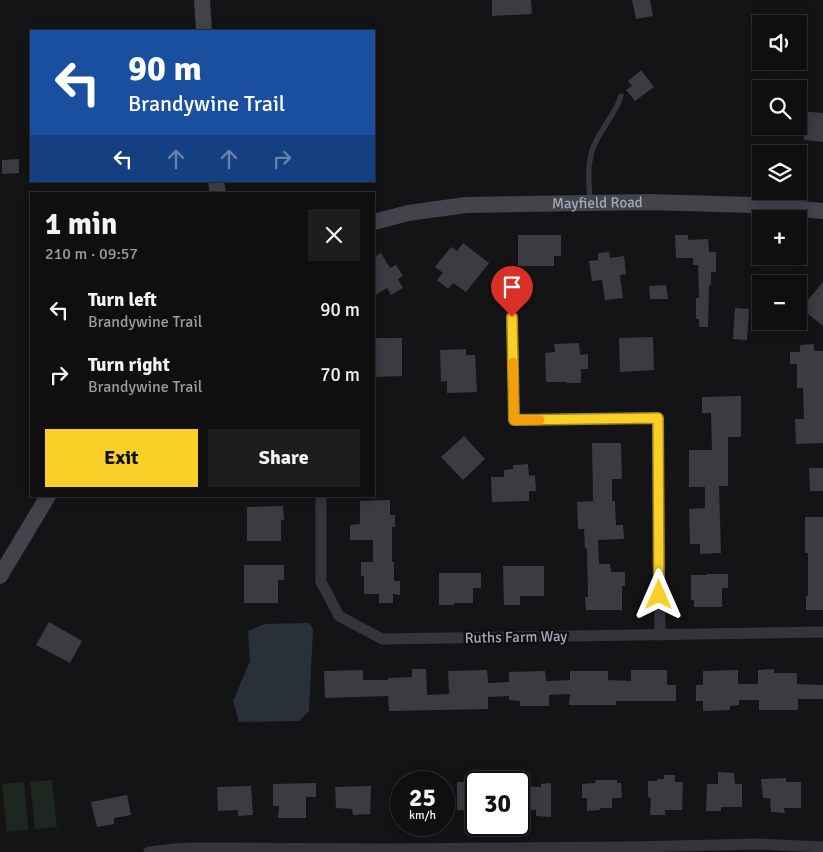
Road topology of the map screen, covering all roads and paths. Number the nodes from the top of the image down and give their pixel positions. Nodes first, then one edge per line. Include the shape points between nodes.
1 (202, 0) edge
2 (204, 30) edge
3 (622, 96) dead end
4 (590, 203) junction
5 (823, 210) edge
6 (375, 222) edge
7 (512, 317) dead end
8 (47, 497) edge
9 (321, 497) edge
10 (0, 576) edge
11 (823, 632) edge
12 (660, 635) junction
13 (823, 847) edge
14 (298, 850) edge
15 (630, 850) edge
16 (149, 852) edge

1 - 2 street
3 - 4 lane via 592,149 589,162
4 - 5 street, Mayfield Road via 752,205
4 - 6 street, Mayfield Road via 466,205 408,213
7 - 12 street via 514,420 658,418
8 - 10 street
9 - 12 street, Ruths Farm Way via 321,582 339,616 382,639
11 - 12 street, Ruths Farm Way
13 - 15 street via 759,844
14 - 15 street
14 - 16 street via 192,848

